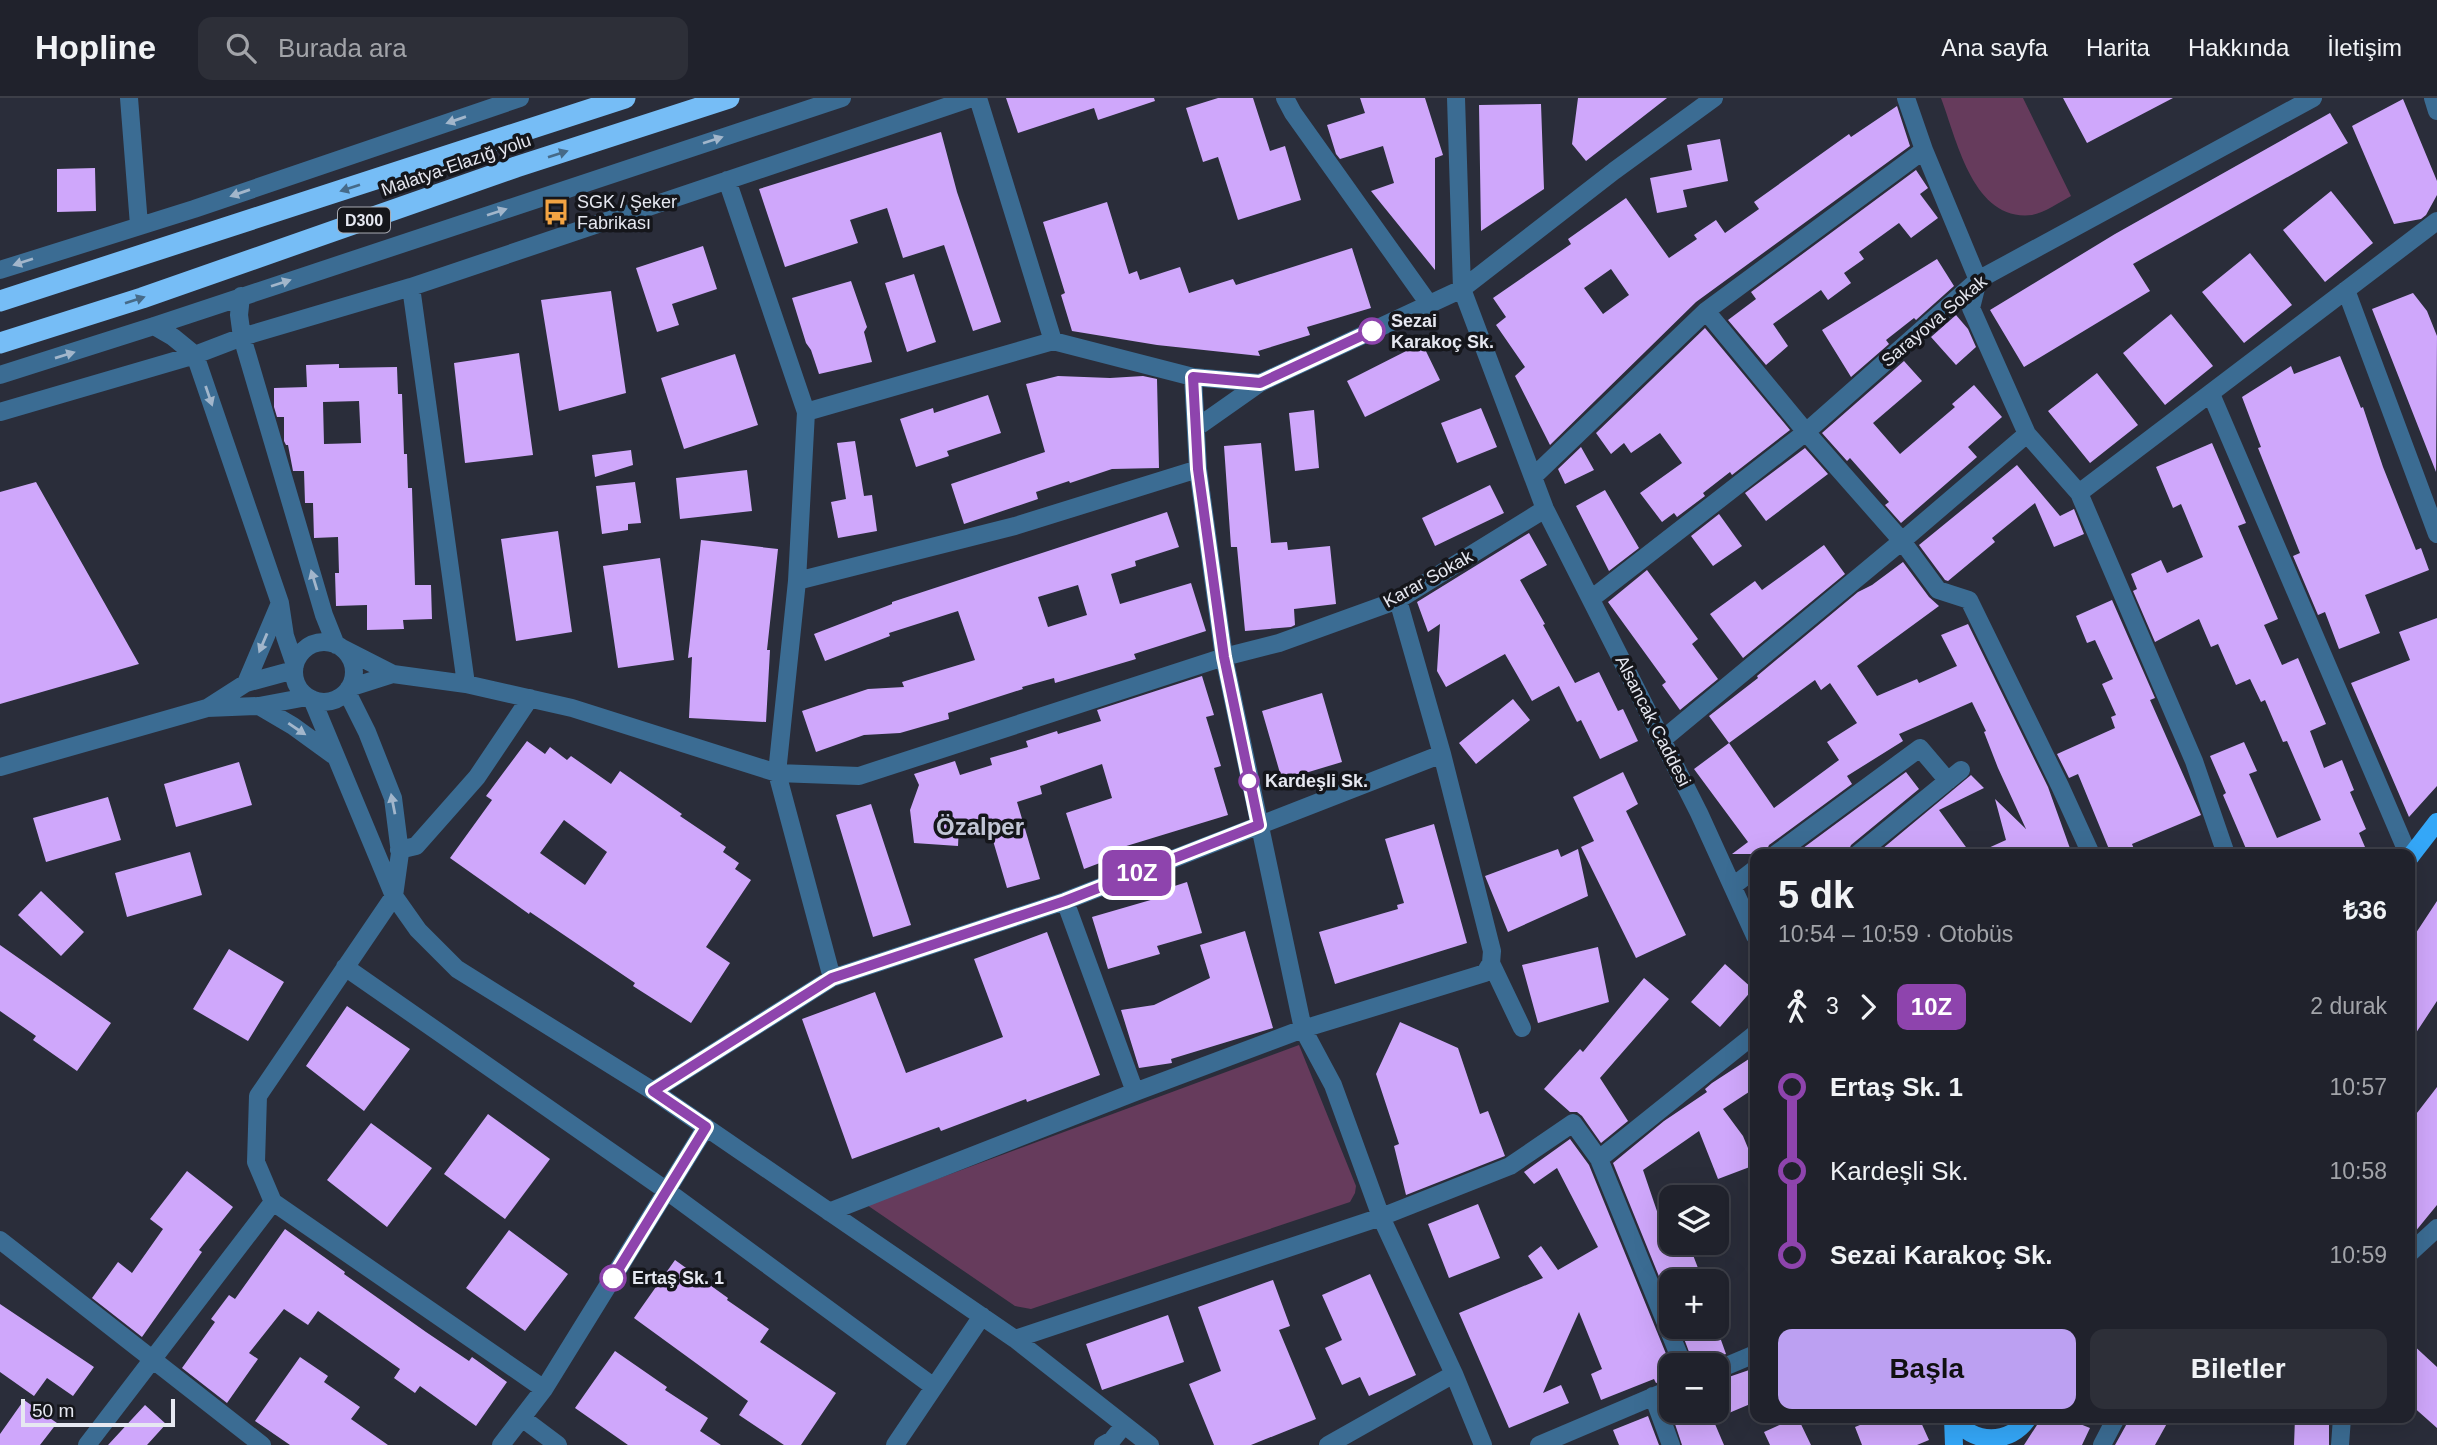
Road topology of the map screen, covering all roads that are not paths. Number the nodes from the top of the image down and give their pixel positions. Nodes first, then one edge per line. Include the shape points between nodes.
1 (129, 98) edge
2 (520, 98) edge
3 (625, 98) edge
4 (729, 98) edge
5 (842, 98) edge
6 (972, 98) edge
7 (978, 98) edge
8 (1285, 98) edge
9 (1456, 98) edge
10 (1714, 98) edge
11 (1906, 98) edge
12 (2313, 98) edge
13 (2433, 98) edge
14 (2437, 111) edge
15 (1924, 150) junction
16 (727, 180) junction
17 (2437, 221) edge
18 (139, 225) junction
19 (0, 270) edge
20 (1978, 280) junction
21 (411, 287) junction
22 (1462, 289) junction
23 (2346, 290) junction
24 (241, 296) junction
25 (0, 301) edge
26 (1429, 304) junction
27 (1706, 311) junction
28 (155, 326) junction
29 (242, 337) junction
30 (1053, 341) junction
31 (0, 343) edge
32 (195, 355) junction
33 (0, 375) edge
34 (1193, 377) junction
35 (1260, 383) junction
36 (2211, 394) junction
37 (0, 412) edge
38 (806, 412) junction
39 (1196, 428) junction
40 (1806, 432) junction
41 (2027, 434) junction
42 (1198, 469) junction
43 (1533, 477) junction
44 (2078, 493) junction
45 (1545, 509) junction
46 (2437, 534) edge
47 (1902, 541) junction
48 (797, 581) junction
49 (1591, 599) junction
50 (1398, 600) junction
51 (280, 603) junction
52 (339, 647) junction
53 (1224, 657) junction
54 (295, 667) junction
55 (393, 674) junction
56 (246, 683) junction
57 (466, 684) junction
58 (348, 690) junction
59 (309, 698) junction
60 (530, 698) junction
61 (258, 706) junction
62 (207, 708) junction
63 (1662, 740) junction
64 (1442, 754) junction
65 (333, 755) junction
66 (0, 767) edge
67 (776, 773) junction
68 (2437, 822) edge
69 (1259, 825) junction
70 (1783, 849) edge
71 (1864, 849) edge
72 (2089, 849) edge
73 (2224, 849) edge
74 (2406, 849) edge
75 (2414, 849) edge
76 (400, 850) junction
77 (1750, 873) edge
78 (1733, 886) junction
79 (394, 896) junction
80 (1065, 901) junction
81 (1750, 925) edge
82 (1491, 963) junction
83 (345, 967) junction
84 (832, 978) junction
85 (1522, 1028) dead end
86 (1303, 1029) junction
87 (1750, 1038) edge
88 (653, 1091) junction
89 (1135, 1092) junction
90 (706, 1127) junction
91 (1599, 1159) junction
92 (667, 1191) junction
93 (273, 1202) junction
94 (829, 1212) junction
95 (1381, 1217) junction
96 (2437, 1228) edge
97 (0, 1240) edge
98 (2415, 1248) edge
99 (982, 1316) junction
100 (1015, 1339) junction
101 (1678, 1353) edge
102 (1750, 1356) edge
103 (154, 1359) junction
104 (1729, 1365) edge
105 (1454, 1374) junction
106 (934, 1387) junction
107 (544, 1389) junction
108 (1659, 1394) edge
109 (1653, 1396) junction
110 (522, 1418) junction
111 (1954, 1423) edge
112 (1958, 1423) edge
113 (2024, 1423) edge
114 (2113, 1423) edge
115 (2342, 1423) edge
116 (1124, 1425) junction
117 (2002, 1443) edge
118 (87, 1445) edge
119 (262, 1445) edge
120 (501, 1445) edge
121 (558, 1445) edge
122 (895, 1445) edge
123 (1103, 1445) edge
124 (1150, 1445) edge
125 (1328, 1445) edge
126 (1483, 1445) edge
127 (1539, 1445) edge
128 (1671, 1445) edge
129 (1954, 1445) edge
130 (2102, 1445) edge
131 (2340, 1445) edge

1 - 18 street
2 -> 18 street
3 -> 25 highway, Malatya-Elazığ yolu / D300
31 -> 4 highway, Malatya-Elazığ yolu / D300
24 -> 5 street
6 - 16 street
7 - 30 street
8 - 26 street
9 - 22 street, Alsancak Caddesi
10 - 22 street
11 - 15 street
12 - 20 street, Sarayova Sokak
13 - 14 street
15 - 20 street
15 - 27 street
16 - 21 street
16 - 38 street
17 - 23 street
18 -> 19 street
20 - 40 street, Sarayova Sokak
20 - 41 street via 1971,308
21 - 29 street
21 - 57 street
22 - 26 street
22 - 43 street, Alsancak Caddesi
23 - 36 street
23 - 46 street
24 - 28 street
24 - 29 street
26 - 35 street
27 - 40 street
27 - 43 street
28 - 32 street
33 -> 28 street
29 - 32 street
52 -> 29 street via 324,615
30 - 34 street
30 - 38 street
32 - 37 street
32 -> 51 street
34 - 35 street
34 - 39 street
35 - 39 street
36 - 44 street
36 - 74 street
38 - 48 street
39 - 42 street
40 - 47 street
40 - 49 street, Sarayova Sokak
41 - 44 street
41 - 47 street
42 - 48 street via 1015,526
42 - 53 street
43 - 45 street, Alsancak Caddesi
44 - 73 street via 2194,761
45 - 49 street, Alsancak Caddesi
45 - 50 street, Karar Sokak
47 - 63 street
47 - 72 street via 1938,590 1969,600
48 - 67 street
49 - 63 street, Alsancak Caddesi
50 - 53 street, Karar Sokak via 1279,643
50 - 64 street
51 - 54 street
51 -> 56 street
52 - 54 street via 313,644
52 - 55 street
52 - 58 street via 353,664
53 - 67 street, Karar Sokak via 859,776
53 - 69 street
54 - 56 street
54 - 59 street via 298,687
55 - 57 street, Karar Sokak
55 - 58 street
56 - 62 street
57 - 60 street, Karar Sokak
58 - 59 street via 332,701
76 -> 58 street via 393,798
59 - 61 street
59 - 65 street
60 - 67 street, Karar Sokak
60 - 76 street via 477,777 416,846
61 - 62 street
61 -> 65 street
62 - 66 street
63 - 78 street, Alsancak Caddesi
64 - 69 street
64 - 82 street via 1492,951
65 - 79 street
67 - 84 street
68 - 75 main road
69 - 80 street
69 - 86 street
70 - 71 street via 1920,748 1954,775
76 - 79 street
77 - 78 street
78 - 81 street, Alsancak Caddesi
79 - 83 street
79 - 88 street via 418,930 457,969
80 - 84 street
80 - 89 street
82 - 85 street
82 - 86 street via 1485,973
83 - 92 street
83 - 93 street via 258,1096 256,1162
84 - 88 street
86 - 89 street
86 - 95 street via 1333,1085
87 - 91 street
88 - 90 street
89 - 94 street
90 - 92 street
90 - 94 street
91 - 95 street via 1573,1123 1510,1166
91 - 101 street
92 - 106 street
92 - 107 street
93 - 103 street
93 - 107 street
94 - 99 street
95 - 100 street
95 - 105 street
96 - 98 street
97 - 103 street
99 - 100 street
99 - 106 street
100 - 116 street
102 - 104 street
103 - 118 street
103 - 119 street
105 - 125 street
105 - 126 street
106 - 122 street
107 - 110 street
108 - 109 street
109 - 127 street
109 - 128 street
110 - 120 street
110 - 121 street
111 - 129 main road
112 - 117 main road via 1979,1441
113 - 117 main road
114 - 130 street
115 - 131 street
116 - 123 street
116 - 124 street

